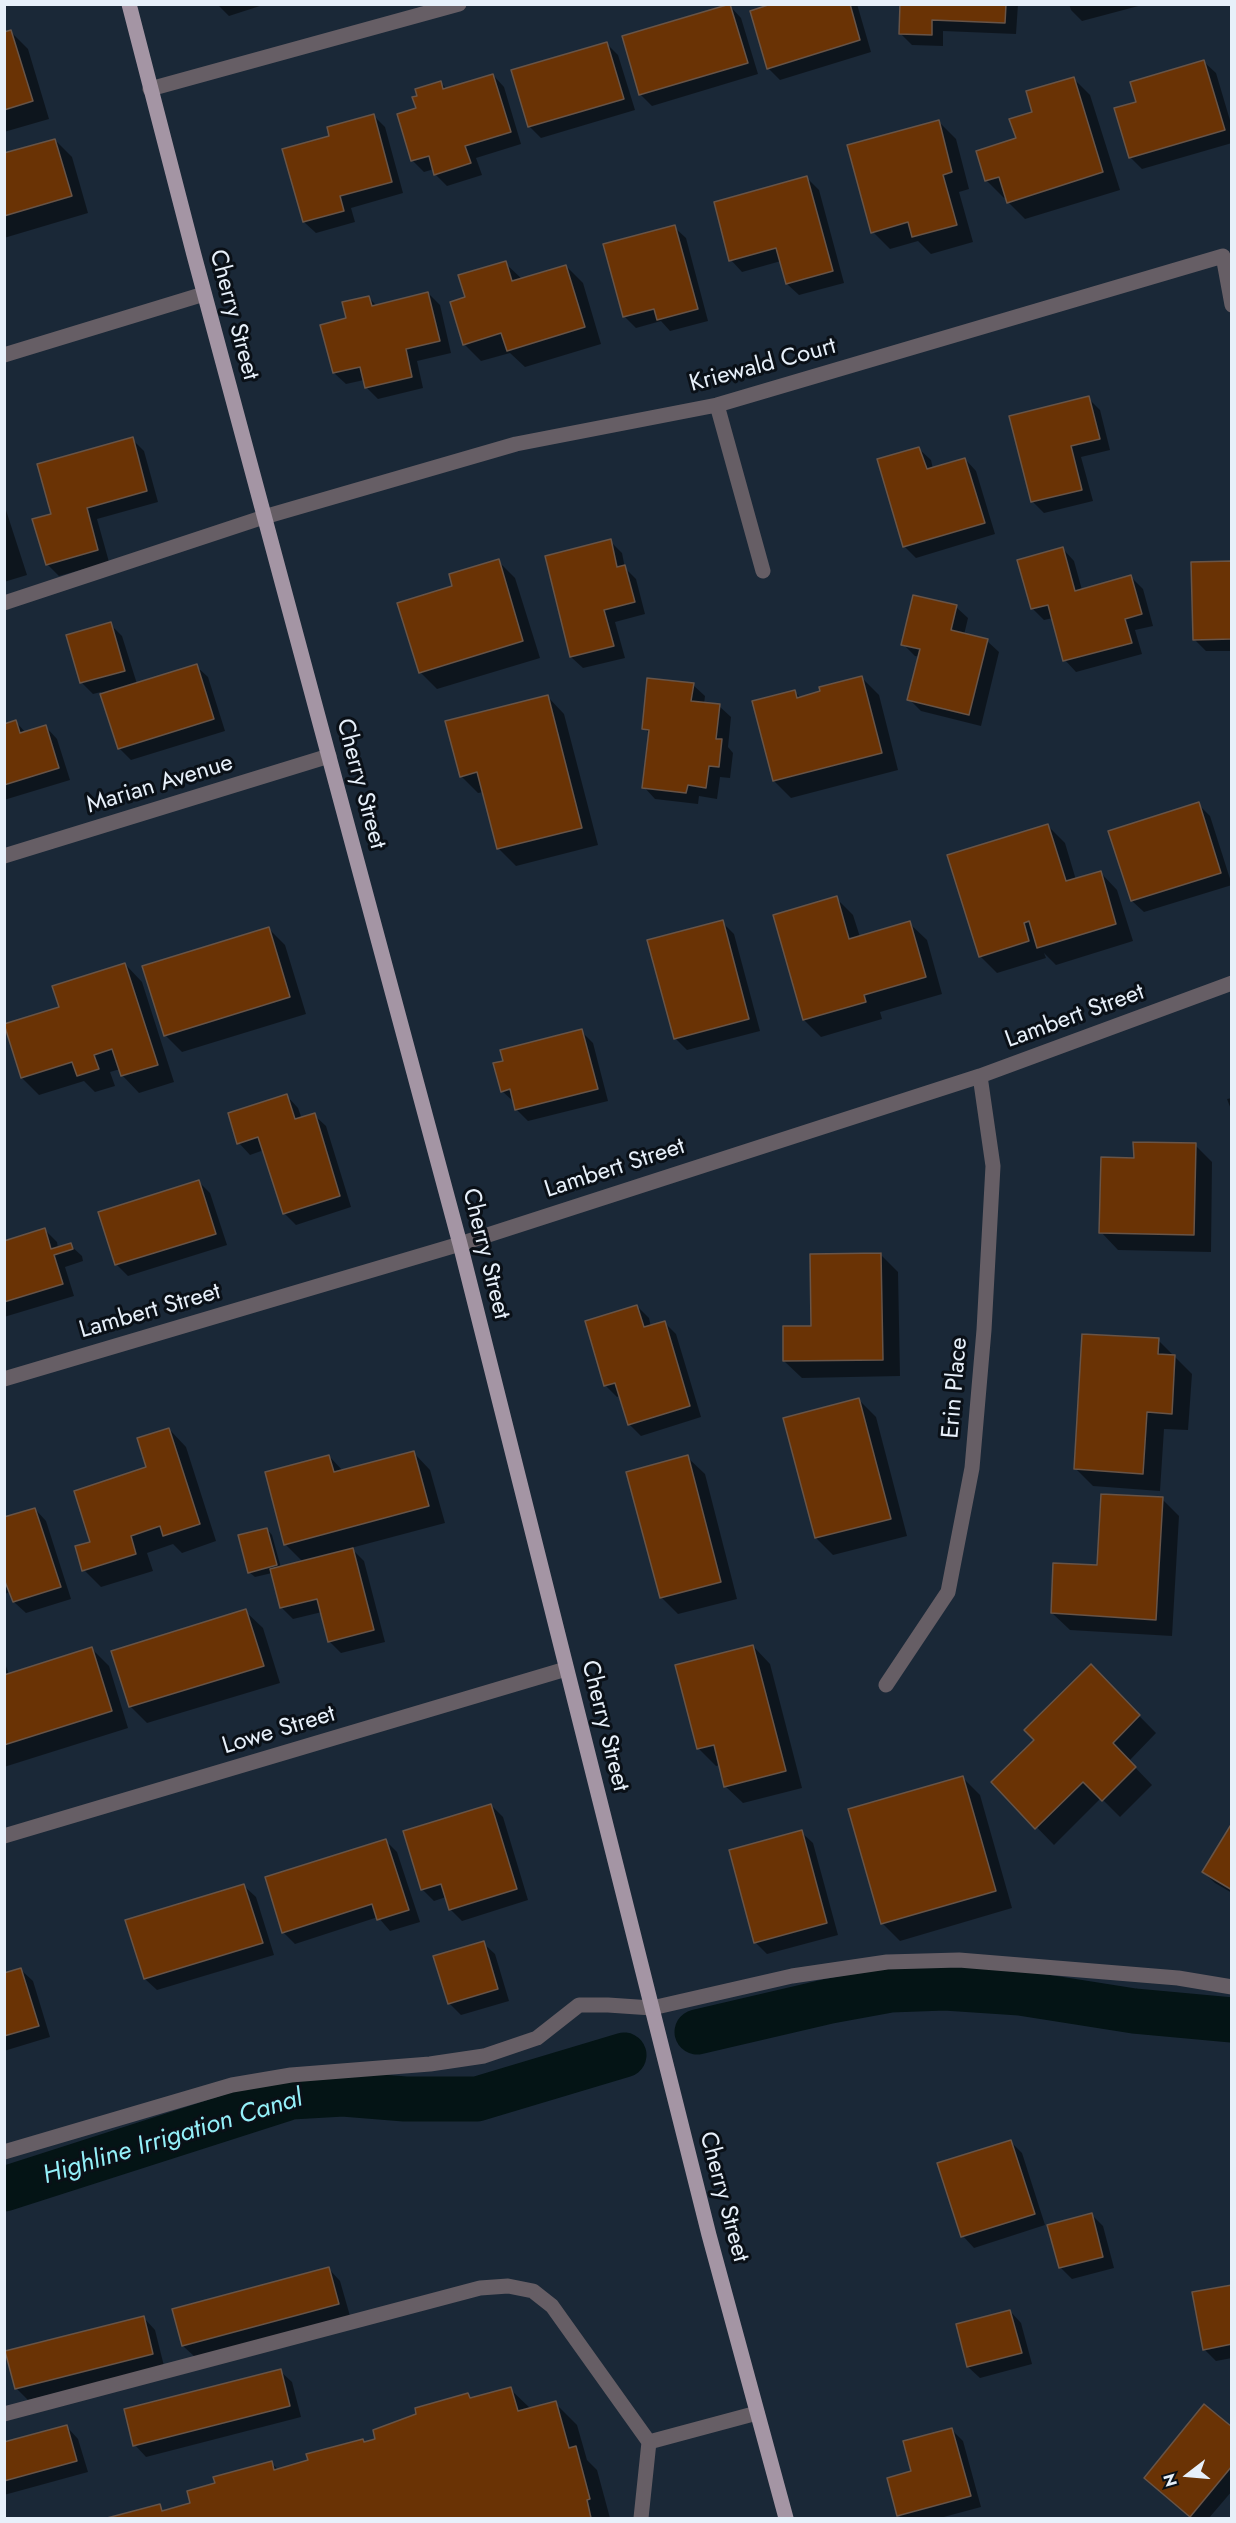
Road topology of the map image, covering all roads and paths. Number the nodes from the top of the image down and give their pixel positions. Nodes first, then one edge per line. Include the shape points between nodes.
1 (129, 4) edge
2 (459, 4) edge
3 (150, 89) junction
4 (204, 294) junction
5 (1232, 305) edge
6 (4, 355) edge
7 (717, 405) junction
8 (264, 517) junction
9 (763, 571) dead end
10 (4, 603) edge
11 (329, 756) junction
12 (4, 856) edge
13 (1232, 983) edge
14 (980, 1077) junction
15 (460, 1244) junction
16 (4, 1379) edge
17 (566, 1669) junction
18 (886, 1685) dead end
19 (4, 1836) edge
20 (1232, 1987) edge
21 (652, 2008) junction
22 (4, 2152) edge
23 (757, 2413) junction
24 (4, 2414) edge
25 (649, 2442) junction
26 (641, 2518) edge
27 (786, 2518) edge

1 - 3 main road, Cherry Street
2 - 3 street
3 - 4 main road, Cherry Street
4 - 6 street
4 - 8 main road, Cherry Street
5 - 7 street, Kriewald Court via 1223,256
7 - 8 street, Kriewald Court via 516,444
7 - 9 street
8 - 10 street, Kriewald Court
8 - 11 main road, Cherry Street
11 - 12 street, Marian Avenue
11 - 15 main road, Cherry Street
13 - 14 street, Lambert Street
14 - 15 street, Lambert Street
14 - 18 street, Erin Place via 993,1166 972,1468 948,1592
15 - 16 street, Lambert Street
15 - 17 main road, Cherry Street
17 - 19 street, Lowe Street
17 - 21 main road, Cherry Street
20 - 21 street via 1178,1978 922,1959 792,1976
21 - 22 street via 579,2006 537,2038 484,2056 291,2075 232,2085
21 - 23 main road, Cherry Street
23 - 25 street
23 - 27 main road, Cherry Street
24 - 25 street via 480,2288 508,2286 533,2291 552,2306
25 - 26 street

